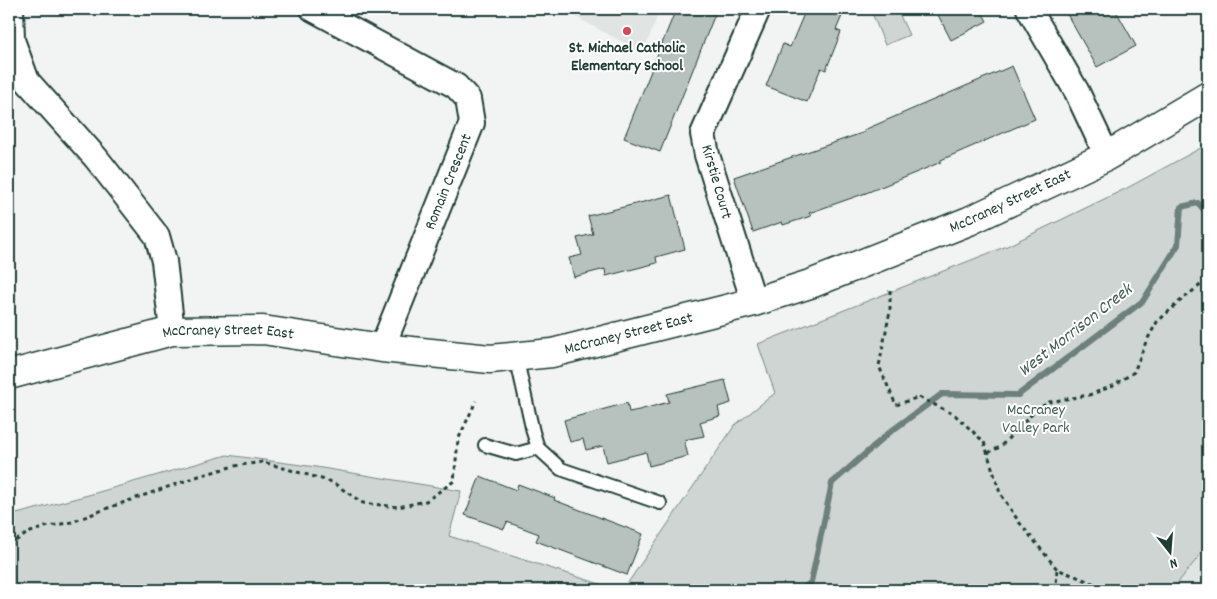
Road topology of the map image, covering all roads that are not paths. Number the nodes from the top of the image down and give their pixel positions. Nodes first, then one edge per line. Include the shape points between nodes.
1 (11, 9) edge
2 (312, 9) edge
3 (758, 9) edge
4 (1030, 9) edge
5 (1208, 96) edge
6 (1107, 156) junction
7 (754, 302) junction
8 (172, 331) junction
9 (382, 348) junction
10 (516, 356) junction
11 (9, 375) edge
12 (485, 445) dead end
13 (538, 448) junction
14 (660, 503) dead end

1 - 8 street via 12,40 28,81 96,158 156,236 164,261
2 - 9 street, Romain Crescent via 456,86 468,99 472,123
3 - 7 street, Kirstie Court via 702,134
4 - 6 street via 1077,92
5 - 6 street, McCraney Street East
6 - 7 street, McCraney Street East via 969,221 812,283
7 - 10 street, McCraney Street East via 552,353
8 - 9 street, McCraney Street East via 263,330
8 - 11 street, McCraney Street East
9 - 10 street, McCraney Street East via 490,359
10 - 13 lane
12 - 13 lane via 516,454
13 - 14 lane via 561,469

